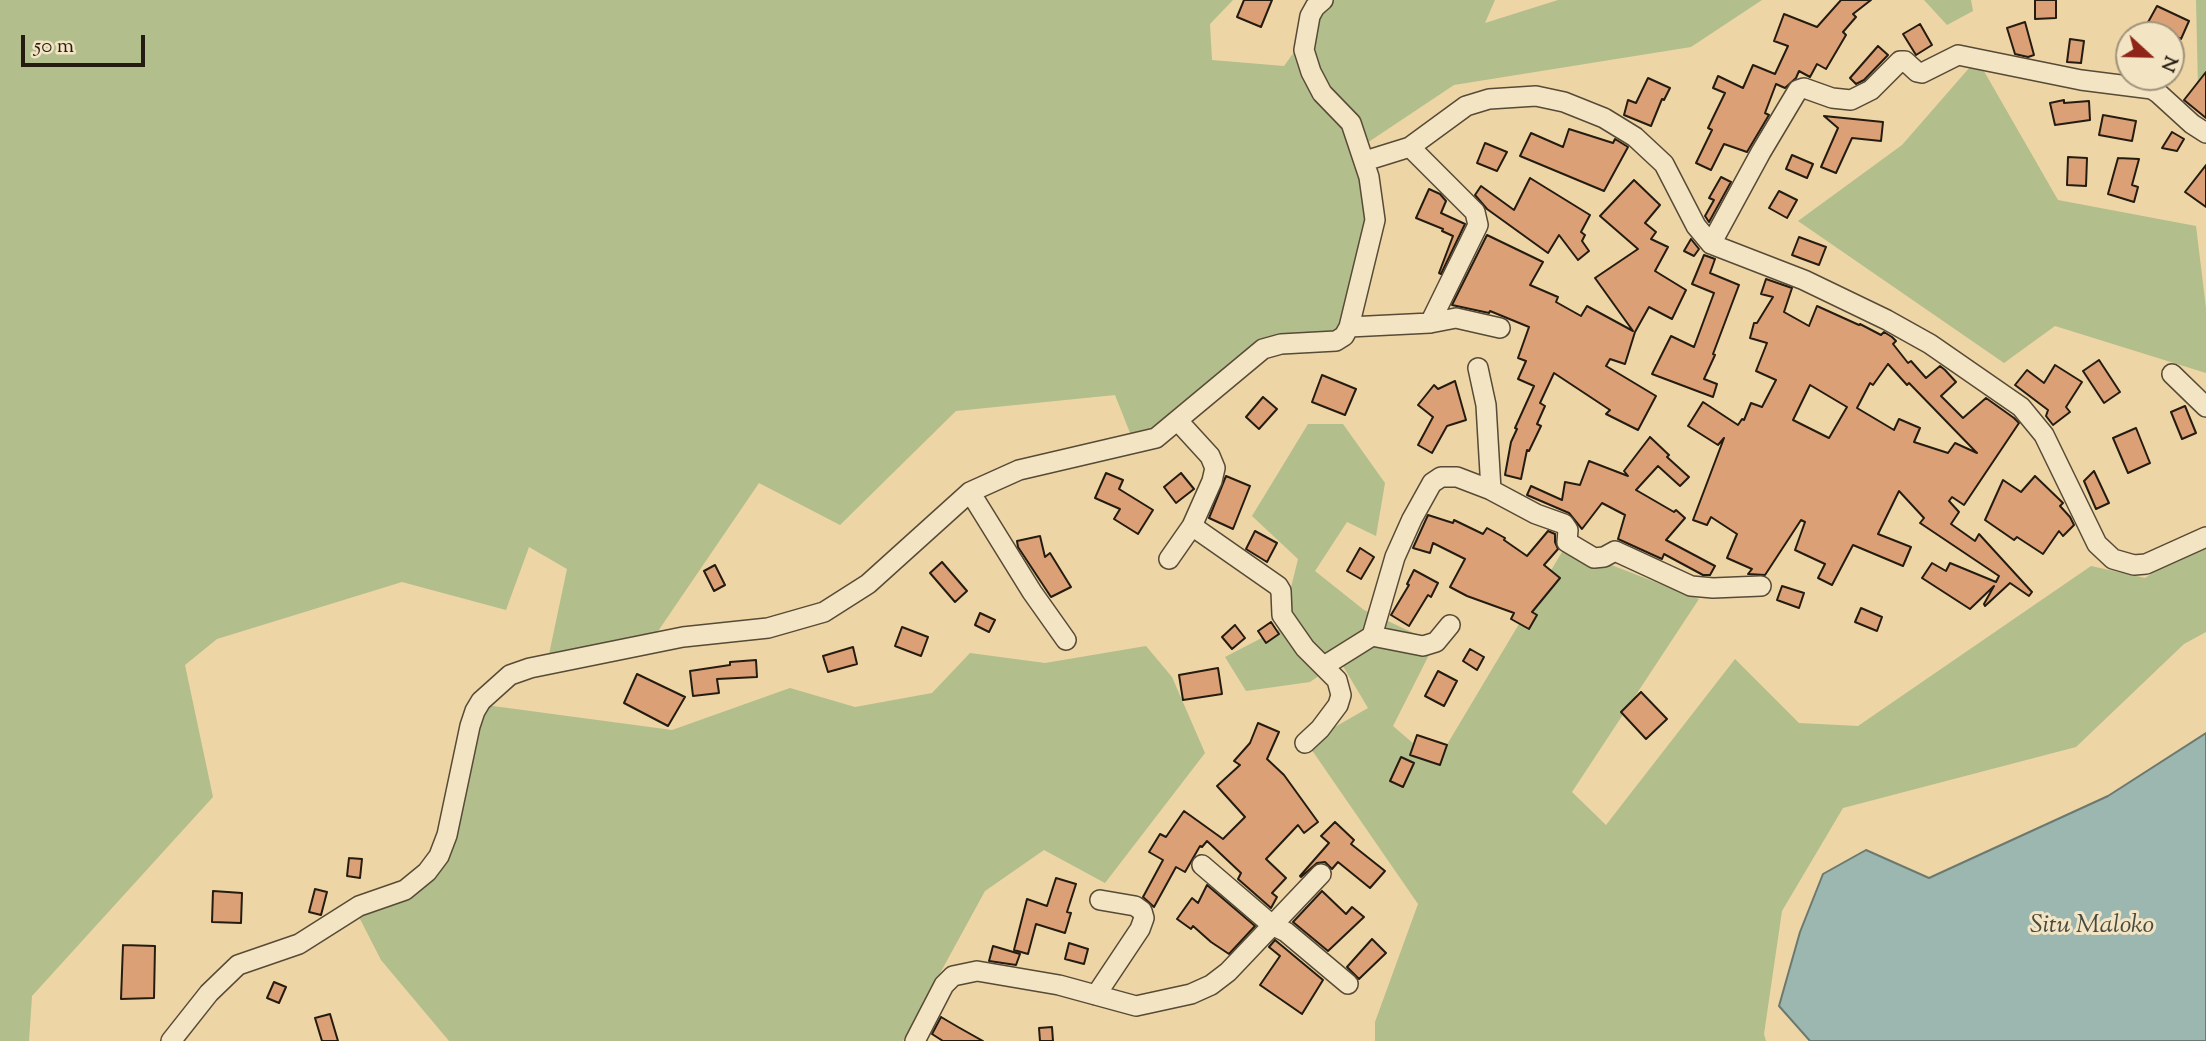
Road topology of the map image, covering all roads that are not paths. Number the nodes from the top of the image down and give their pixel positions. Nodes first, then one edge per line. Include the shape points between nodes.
1 (1323, 0) edge
2 (2206, 133) edge
3 (1410, 147) junction
4 (1365, 161) junction
5 (1711, 244) junction
6 (1430, 323) junction
7 (1349, 327) junction
8 (1500, 328) dead end
9 (1478, 368) dead end
10 (2172, 374) dead end
11 (2206, 407) edge
12 (1178, 421) junction
13 (1491, 490) junction
14 (970, 492) junction
15 (1192, 526) junction
16 (2206, 537) edge
17 (1169, 559) dead end
18 (1762, 586) dead end
19 (1450, 625) dead end
20 (1372, 636) junction
21 (1066, 640) dead end
22 (1324, 666) junction
23 (1305, 743) dead end
24 (1202, 865) dead end
25 (1321, 874) dead end
26 (1100, 900) dead end
27 (1272, 925) junction
28 (1348, 984) dead end
29 (1096, 995) junction
30 (171, 1041) edge
31 (915, 1041) edge

1 - 4 street via 1310,16 1304,50 1322,93 1351,122
2 - 5 street via 2152,89 1958,55 1922,73 1900,61 1871,90 1851,100 1798,90
3 - 4 street
3 - 5 street via 1466,106 1489,99 1536,96 1564,102 1635,137 1664,164 1696,226
3 - 6 street via 1475,212 1478,225
4 - 7 street via 1376,220
5 - 16 street via 1804,280 1887,320 2021,407 2044,436 2098,544 2113,559 2146,564
6 - 7 street
6 - 8 street via 1456,318
7 - 12 street via 1336,341 1263,348
9 - 13 street via 1486,405
10 - 11 street
12 - 14 street via 1156,438 1020,470
12 - 15 street via 1215,468
13 - 18 street via 1564,524 1567,542 1594,558 1615,551 1691,586
13 - 20 street via 1457,478 1441,477 1432,483 1395,557
14 - 21 street
14 - 30 street via 868,584 824,612 768,628 683,637 510,675 475,711 447,835 427,872 405,890 359,906 299,944 238,965
15 - 17 street
15 - 22 street via 1278,586 1282,615
19 - 20 street via 1436,642 1423,646
20 - 22 street
22 - 23 street via 1338,680 1341,695 1338,705
24 - 27 street
25 - 27 street
26 - 29 street via 1135,906 1144,918
27 - 28 street
27 - 29 street via 1228,972 1191,994 1136,1006
29 - 31 street via 988,972 953,976

